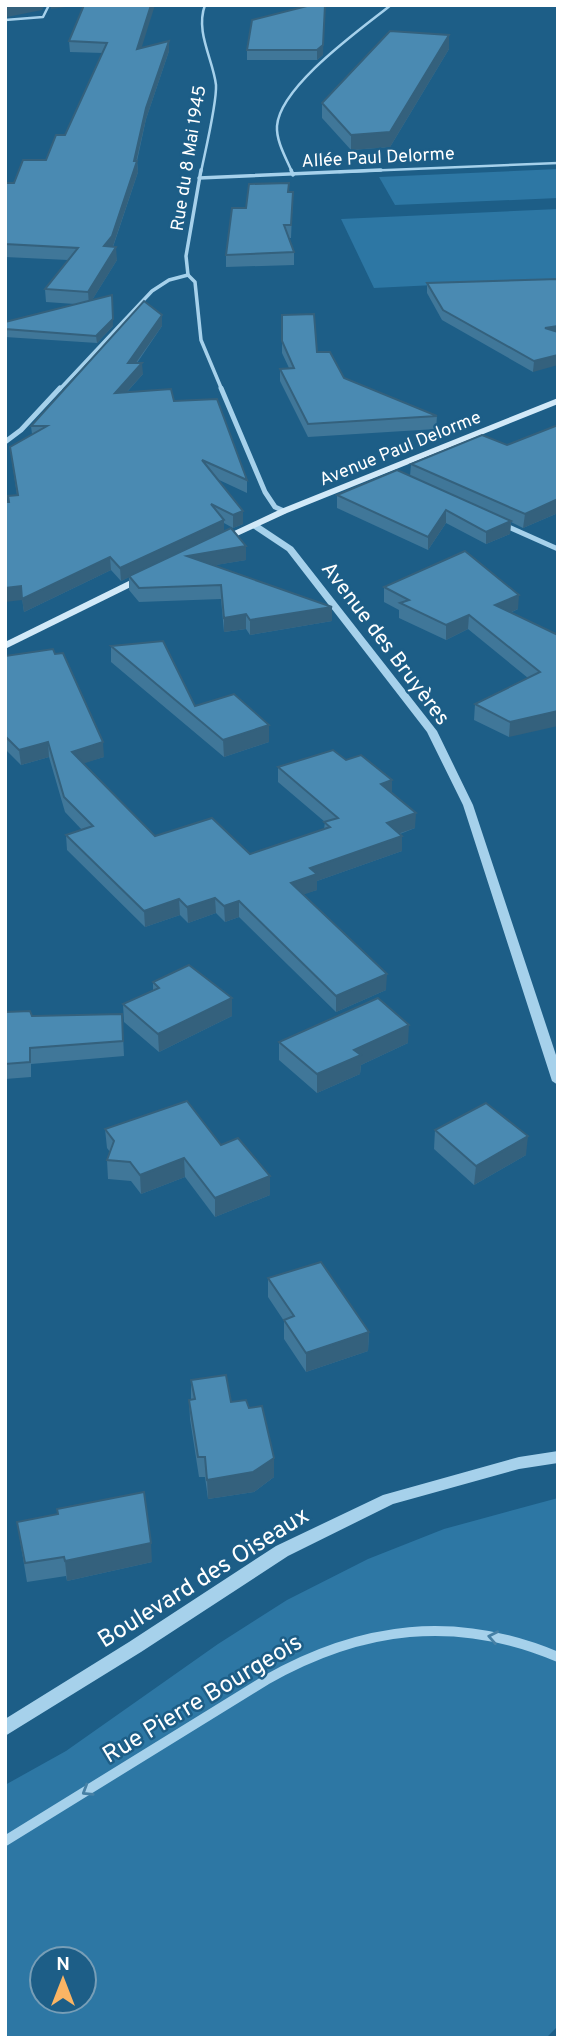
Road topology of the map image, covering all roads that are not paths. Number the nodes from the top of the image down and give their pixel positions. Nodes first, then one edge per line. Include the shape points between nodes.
1 (49, 5) edge
2 (205, 5) edge
3 (391, 5) edge
4 (5, 20) edge
5 (558, 163) edge
6 (293, 175) junction
7 (199, 178) junction
8 (188, 275) junction
9 (558, 401) edge
10 (5, 442) edge
11 (383, 471) junction
12 (395, 477) edge
13 (284, 511) junction
14 (495, 521) edge
15 (254, 525) junction
16 (214, 543) edge
17 (558, 549) edge
18 (157, 570) edge
19 (5, 646) edge
20 (558, 1081) edge
21 (558, 1457) edge
22 (558, 1657) edge
23 (5, 1728) edge
24 (5, 1841) edge

1 - 4 street via 43,18
2 - 7 street, Rue du 8 Mai 1945 via 203,36 216,87
3 - 6 street via 310,72 282,110 277,127
5 - 6 street, Allée Paul Delorme
6 - 7 street, Allée Paul Delorme
7 - 8 street, Rue du 8 Mai 1945 via 186,256
8 - 10 street via 152,291
8 - 13 street via 195,282 201,340 265,492 275,507
9 - 11 main road, Avenue Paul Delorme
11 - 12 street
11 - 13 main road, Avenue Paul Delorme
13 - 15 main road, Avenue Paul Delorme
14 - 17 street
15 - 16 main road, Avenue Paul Delorme
15 - 20 street, Avenue des Bruyères via 290,549 432,731 468,805
18 - 19 main road
21 - 23 street, Boulevard des Oiseaux via 519,1463 389,1499 306,1539
22 -> 24 street, Rue Pierre Bourgeois via 535,1646 484,1635 427,1630 370,1637 319,1652

